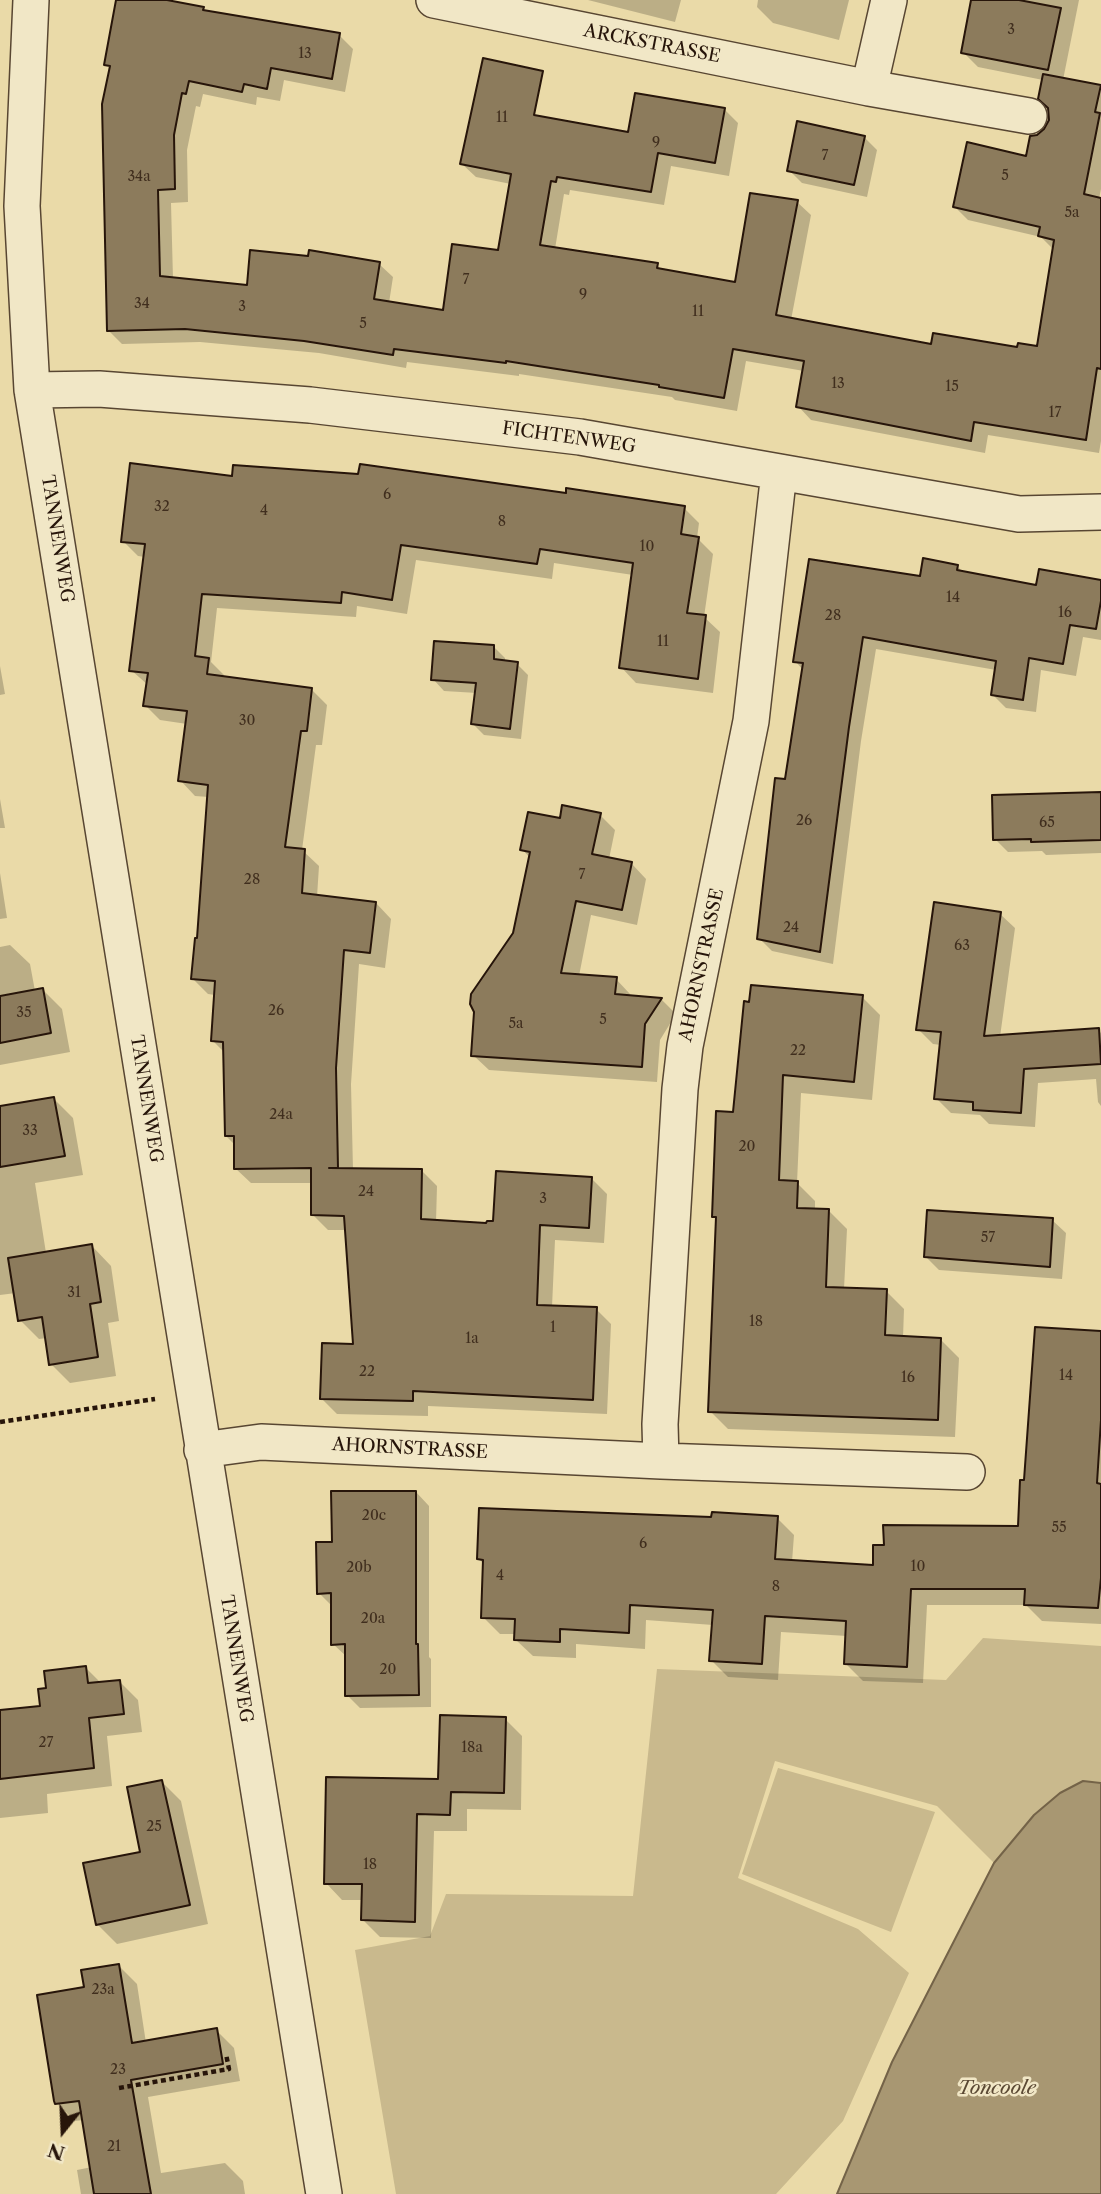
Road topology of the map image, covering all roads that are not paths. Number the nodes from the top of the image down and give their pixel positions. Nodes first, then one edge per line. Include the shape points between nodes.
1 (31, 0) edge
2 (434, 0) edge
3 (888, 0) edge
4 (869, 88) junction
5 (1029, 116) dead end
6 (32, 390) junction
7 (779, 472) junction
8 (1101, 512) edge
9 (202, 1450) junction
10 (661, 1461) junction
11 (967, 1472) dead end
12 (324, 2194) edge

1 - 6 street, TANNENWEG via 22,206
2 - 4 street, ARCKSTRASSE
3 - 4 street
4 - 5 street, ARCKSTRASSE
6 - 7 street, FICHTENWEG via 99,389 310,405 580,437
6 - 9 street, TANNENWEG
7 - 8 street, FICHTENWEG via 1019,514
7 - 10 street, AHORNSTRASSE via 751,721 682,1068
9 - 10 street, AHORNSTRASSE via 261,1442
9 - 12 street, TANNENWEG
10 - 11 street, AHORNSTRASSE

